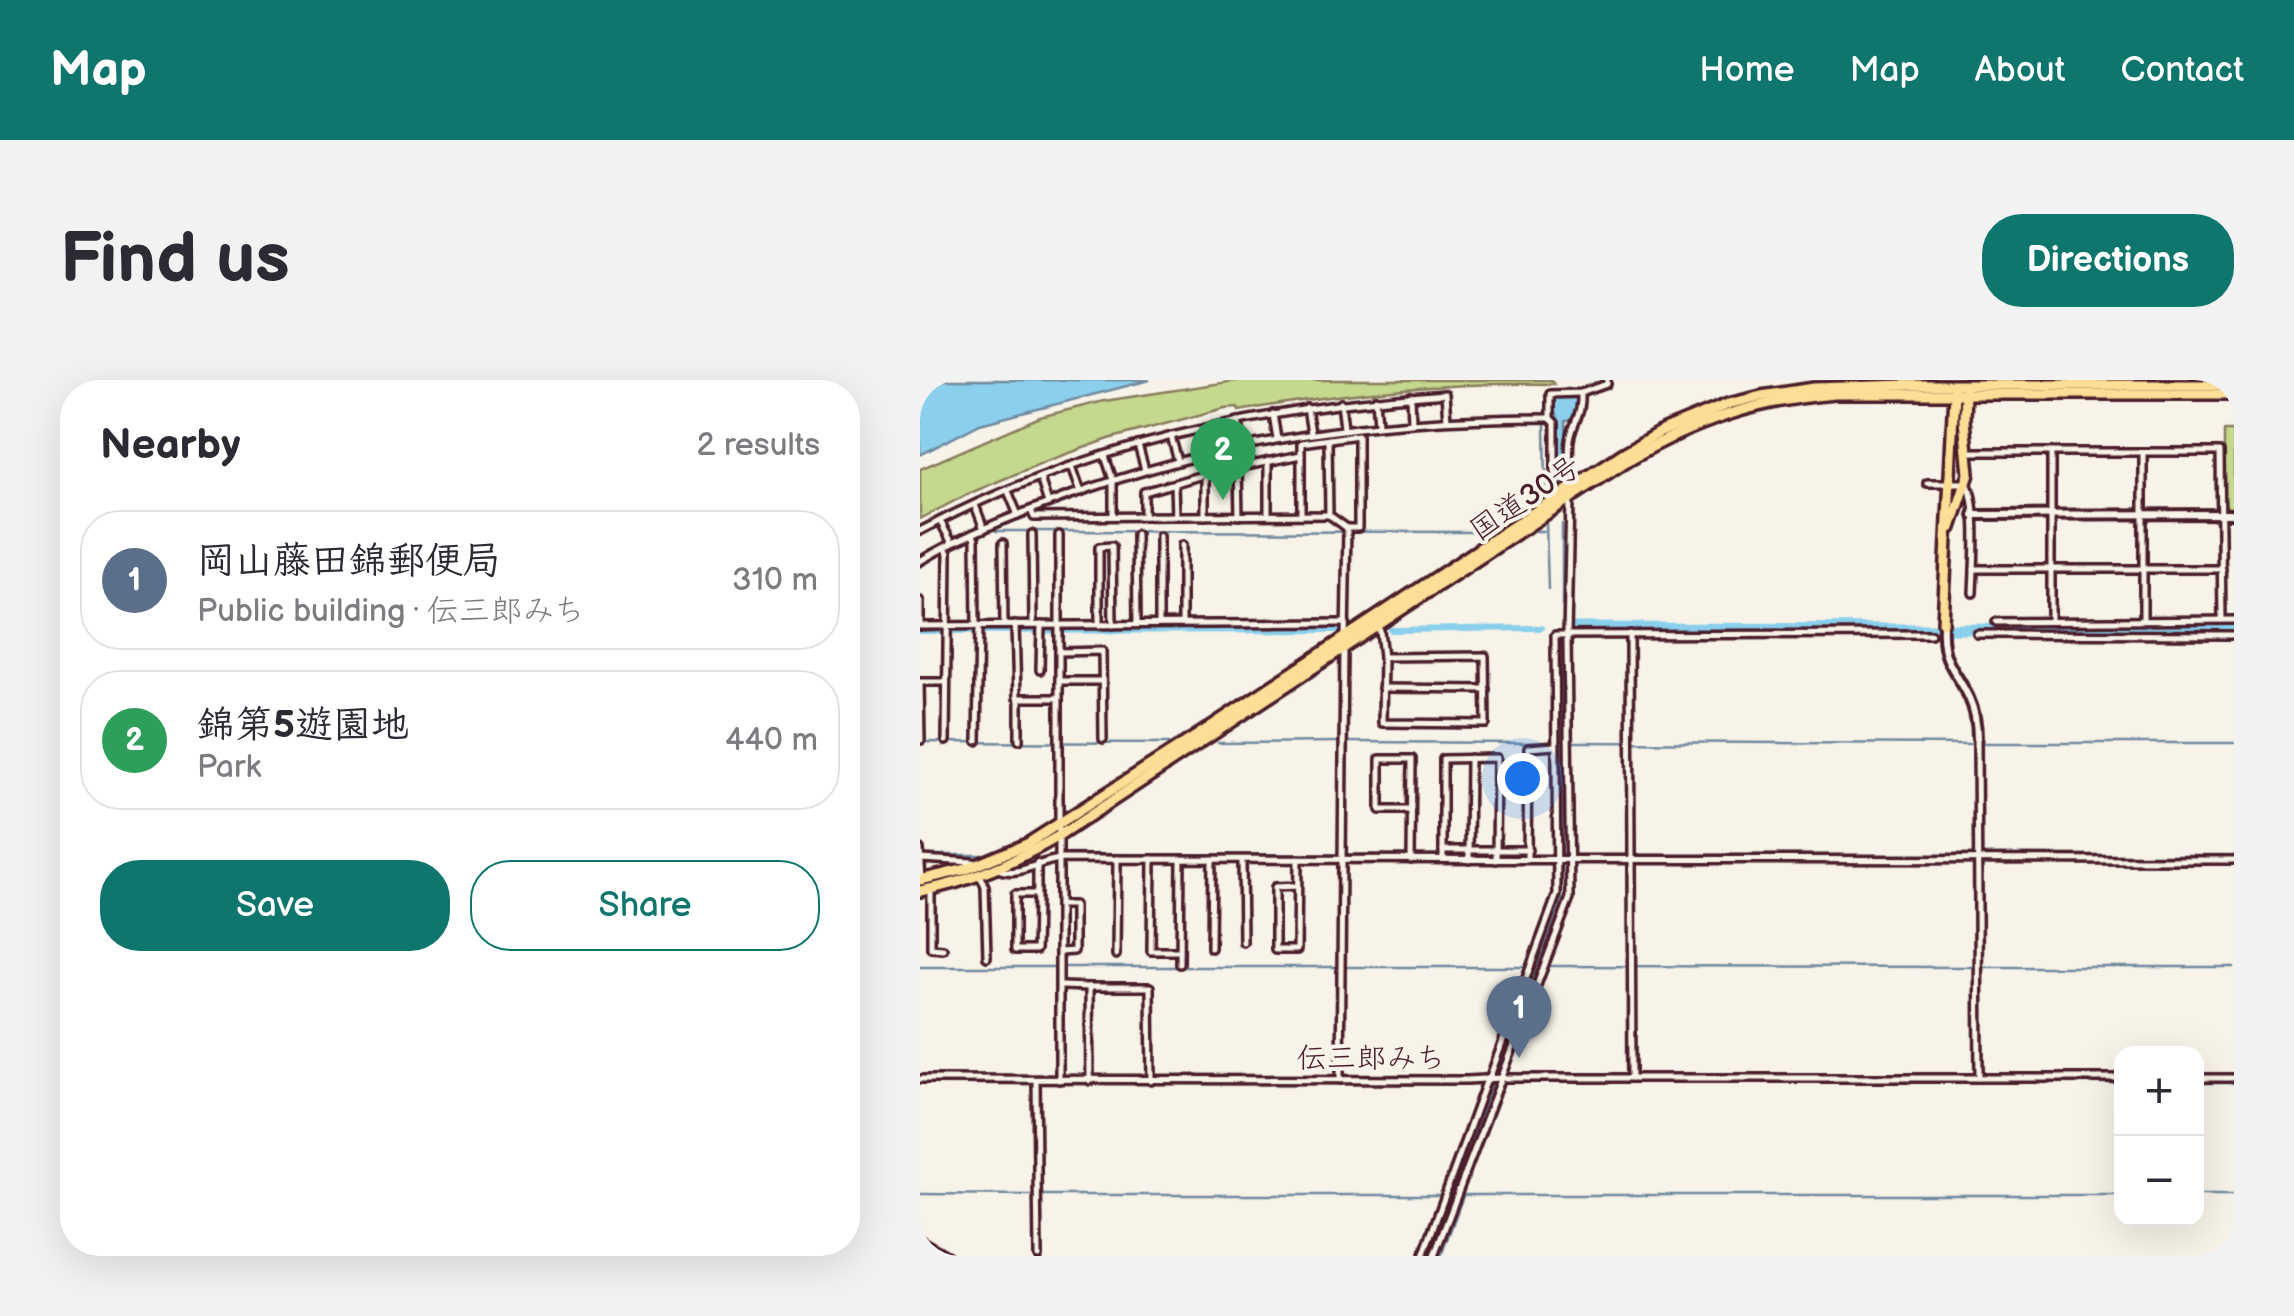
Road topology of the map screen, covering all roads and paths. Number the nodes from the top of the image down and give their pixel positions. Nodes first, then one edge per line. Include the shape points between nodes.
1 (1604, 384) edge
2 (2234, 385) edge
3 (1960, 386) edge
4 (1994, 386) edge
5 (2234, 394) edge
6 (1410, 396) junction
7 (1582, 396) junction
8 (1376, 400) junction
9 (1341, 403) junction
10 (1307, 408) junction
11 (1272, 414) junction
12 (1550, 418) junction
13 (1446, 420) junction
14 (1238, 421) junction
15 (1412, 422) junction
16 (1378, 424) junction
17 (1205, 428) junction
18 (1344, 428) junction
19 (1311, 433) junction
20 (1171, 436) junction
21 (1278, 439) junction
22 (1328, 439) junction
23 (1244, 445) junction
24 (1138, 446) junction
25 (1967, 452) junction
26 (2051, 452) junction
27 (2143, 452) junction
28 (1300, 455) junction
29 (1105, 456) junction
30 (1207, 456) junction
31 (1178, 461) junction
32 (1268, 462) junction
33 (1072, 466) junction
34 (1238, 467) junction
35 (1145, 470) junction
36 (1206, 474) junction
37 (1040, 478) junction
38 (1966, 482) junction
39 (1113, 483) junction
40 (1174, 483) junction
41 (1927, 483) dead end
42 (1950, 483) junction
43 (1008, 491) junction
44 (1080, 492) junction
45 (1567, 496) junction
46 (975, 505) junction
47 (1046, 509) junction
48 (1113, 514) junction
49 (1974, 514) junction
50 (2051, 514) junction
51 (2142, 514) junction
52 (2221, 514) junction
53 (2234, 514) edge
54 (1018, 515) junction
55 (1301, 515) junction
56 (1329, 515) junction
57 (1144, 516) junction
58 (1175, 516) junction
59 (1205, 516) junction
60 (1239, 516) junction
61 (1268, 516) junction
62 (940, 521) junction
63 (984, 529) junction
64 (920, 531) edge
65 (1347, 531) junction
66 (1032, 534) dead end
67 (1136, 534) dead end
68 (1059, 535) dead end
69 (974, 536) junction
70 (1159, 536) dead end
71 (1003, 543) dead end
72 (1182, 545) dead end
73 (1947, 545) junction
74 (948, 548) junction
75 (921, 560) edge
76 (2052, 569) junction
77 (2222, 569) junction
78 (1974, 570) junction
79 (2143, 570) junction
80 (1973, 593) dead end
81 (920, 601) edge
82 (2051, 620) junction
83 (2142, 620) junction
84 (2222, 620) junction
85 (2234, 620) edge
86 (1375, 622) junction
87 (1996, 622) dead end
88 (1346, 623) junction
89 (1112, 624) junction
90 (1137, 624) junction
91 (1160, 624) junction
92 (1182, 624) junction
93 (1943, 624) joint
94 (1004, 625) junction
95 (1032, 625) junction
96 (1099, 625) junction
97 (978, 628) junction
98 (1015, 629) junction
99 (1041, 629) junction
100 (1059, 629) junction
101 (947, 630) junction
102 (1630, 634) junction
103 (1931, 634) dead end
104 (1978, 634) dead end
105 (2234, 634) edge
106 (1566, 635) junction
107 (1345, 636) junction
108 (1561, 646) junction
109 (1344, 649) junction
110 (1059, 652) junction
111 (1383, 657) junction
112 (1040, 670) dead end
113 (1060, 680) junction
114 (1102, 681) junction
115 (946, 682) junction
116 (1382, 688) junction
117 (1486, 689) junction
118 (1019, 698) junction
119 (1060, 698) junction
120 (1977, 738) joint
121 (1103, 739) dead end
122 (921, 740) edge
123 (1019, 740) dead end
124 (946, 741) dead end
125 (977, 741) dead end
126 (1555, 746) junction
127 (1470, 758) junction
128 (1412, 810) junction
129 (1059, 830) junction
130 (1443, 854) junction
131 (920, 855) edge
132 (1470, 855) junction
133 (1496, 855) junction
134 (1527, 855) junction
135 (1342, 856) junction
136 (1411, 856) junction
137 (1631, 857) junction
138 (1978, 857) junction
139 (1560, 858) junction
140 (1060, 859) junction
141 (1117, 859) junction
142 (1152, 859) junction
143 (1181, 859) junction
144 (1212, 859) junction
145 (1242, 859) junction
146 (1298, 859) junction
147 (2234, 860) edge
148 (1037, 863) junction
149 (984, 871) junction
150 (925, 884) edge
151 (1298, 886) junction
152 (1037, 894) junction
153 (1060, 905) junction
154 (1243, 942) dead end
155 (1211, 948) dead end
156 (943, 949) dead end
157 (1060, 952) junction
158 (1180, 952) junction
159 (1116, 955) dead end
160 (987, 957) dead end
161 (1180, 964) dead end
162 (1060, 986) junction
163 (1088, 987) junction
164 (1502, 1078) junction
165 (1632, 1078) junction
166 (1978, 1078) junction
167 (2114, 1078) edge
168 (2204, 1078) edge
169 (2234, 1078) edge
170 (920, 1079) edge
171 (1036, 1080) junction
172 (1059, 1080) junction
173 (1151, 1080) junction
174 (1340, 1080) junction
175 (1090, 1081) junction
176 (1487, 1082) junction
177 (1453, 1189) junction
178 (920, 1240) edge
179 (948, 1256) edge
180 (1038, 1256) edge
181 (1423, 1256) edge
182 (1434, 1256) edge

1 - 7 street
2 - 4 highway, 国道30号
3 - 4 highway, 国道30号
3 - 25 highway
3 - 42 highway
3 - 45 highway, 国道30号 via 1814,388 1745,400 1660,432
4 - 5 highway, 国道30号
6 - 8 street
6 - 13 street via 1445,394
6 - 15 street
7 - 12 street via 1554,393
7 - 45 street
8 - 9 street
8 - 16 street
9 - 10 street
9 - 18 street
10 - 11 street
10 - 19 street
11 - 14 street
11 - 21 street
12 - 13 street
12 - 45 street via 1556,487
13 - 15 street
14 - 17 street
14 - 23 street
15 - 16 street
16 - 18 street
17 - 20 street
17 - 30 street
18 - 19 street
19 - 21 street
20 - 24 street
20 - 31 street
21 - 23 street
22 - 28 street via 1301,443
22 - 56 street
22 - 65 street via 1358,435 1358,528
23 - 30 street
24 - 29 street
24 - 35 street
25 - 26 street
25 - 38 highway
26 - 27 street
26 - 50 street
27 - 51 street
27 - 52 street via 2220,452
28 - 32 street
28 - 55 street
29 - 33 street
29 - 39 street
30 - 31 street
30 - 36 street
31 - 35 street
32 - 34 street
32 - 61 street
33 - 37 street
33 - 44 street
34 - 36 street
34 - 60 street
35 - 39 street
36 - 40 street
36 - 59 street
37 - 43 street
37 - 47 street
38 - 42 street
38 - 49 street
38 - 73 highway
39 - 44 street
39 - 48 street
40 - 57 street via 1144,492
40 - 58 street
41 - 42 street
42 - 73 highway
43 - 46 street
43 - 54 street
44 - 47 street
45 - 86 highway, 国道30号
45 - 106 street
46 - 62 street
46 - 63 street
47 - 48 street
47 - 54 street
48 - 57 street
49 - 50 street
49 - 78 street
50 - 51 street
50 - 76 street
51 - 52 street
51 - 79 street
52 - 53 street
52 - 77 street
54 - 63 street
55 - 56 street
55 - 61 street
56 - 65 street
57 - 58 street
58 - 59 street
59 - 60 street
60 - 61 street
62 - 64 street
62 - 74 street
63 - 69 street
65 - 88 street
66 - 95 street
67 - 90 street
68 - 100 street
69 - 74 street
69 - 97 street
70 - 91 street
71 - 94 street
72 - 92 street
73 - 93 highway
74 - 75 street
74 - 101 street
76 - 78 street
76 - 79 street
76 - 82 street
77 - 79 street
77 - 84 street
78 - 80 street
79 - 83 street
81 - 101 street via 920,626
82 - 83 street
82 - 87 street
83 - 84 street
84 - 85 street
86 - 107 highway, 国道30号
86 - 109 highway, 国道30号
86 - 111 street
88 - 92 street
88 - 107 street
89 - 90 street
89 - 96 street
89 - 96 street via 1112,546 1099,547
90 - 91 street
91 - 92 street
93 - 120 street via 1946,659 1971,703
94 - 97 street
94 - 98 street
95 - 98 street
95 - 99 street
96 - 100 street
97 - 101 street
97 - 125 street
98 - 118 street
99 - 100 street
99 - 112 street
100 - 110 street
101 - 115 street
102 - 103 street
102 - 106 street
102 - 137 street
104 - 105 street
106 - 108 street
106 - 108 street via 1555,635
107 - 109 street
107 - 129 highway, 国道30号
108 - 126 street
108 - 139 street
109 - 129 highway, 国道30号
109 - 135 street
110 - 113 street
110 - 114 street via 1102,651
111 - 116 street
111 - 117 street via 1486,656
113 - 114 street
113 - 119 street
114 - 121 street
115 - 122 street via 920,682
115 - 124 street
116 - 117 street
116 - 117 street via 1382,723 1486,724
118 - 119 street
118 - 123 street
119 - 129 street
120 - 138 street
126 - 134 street via 1528,748
126 - 139 street
127 - 130 street via 1443,759
127 - 132 street
127 - 133 street via 1497,758
128 - 128 street via 1412,759 1380,758 1380,810
128 - 136 street
129 - 140 street
129 - 149 highway, 国道30号
129 - 149 highway, 国道30号 via 1020,859
130 - 132 street
130 - 136 street
131 - 149 street via 972,862
131 - 150 street
132 - 133 street
133 - 134 street
134 - 139 street
135 - 136 street
135 - 146 street
135 - 174 street
137 - 138 street
137 - 139 street
137 - 165 street
138 - 147 street
138 - 166 street
139 - 164 street via 1568,902
139 - 176 street via 1557,894
140 - 141 street
140 - 148 street
140 - 153 street
141 - 142 street
141 - 159 street
142 - 143 street
142 - 158 street via 1151,951
143 - 144 street
143 - 158 street
144 - 145 street
144 - 155 street
145 - 146 street
145 - 154 street
146 - 151 street
148 - 149 street via 1012,872
148 - 152 street
149 - 150 highway, 国道30号
149 - 160 street
150 - 156 street via 932,948
151 - 151 street via 1275,887 1275,950 1298,950
152 - 152 street via 1036,950 1015,950 1015,894
153 - 157 street
153 - 157 street via 1074,905 1074,951
157 - 162 street
158 - 161 street
162 - 163 street
162 - 172 street
163 - 173 street via 1150,987
163 - 175 street
164 - 165 street, 伝三郎みち
164 - 176 street, 伝三郎みち
164 - 177 street
165 - 166 street, 伝三郎みち
166 - 167 street, 伝三郎みち
168 - 169 street
170 - 171 street, 伝三郎みち
171 - 172 street, 伝三郎みち
171 - 180 street
172 - 175 street, 伝三郎みち
173 - 174 street, 伝三郎みち
173 - 175 street, 伝三郎みち
174 - 176 street, 伝三郎みち
176 - 177 street
177 - 181 street
177 - 182 street
178 - 179 street

